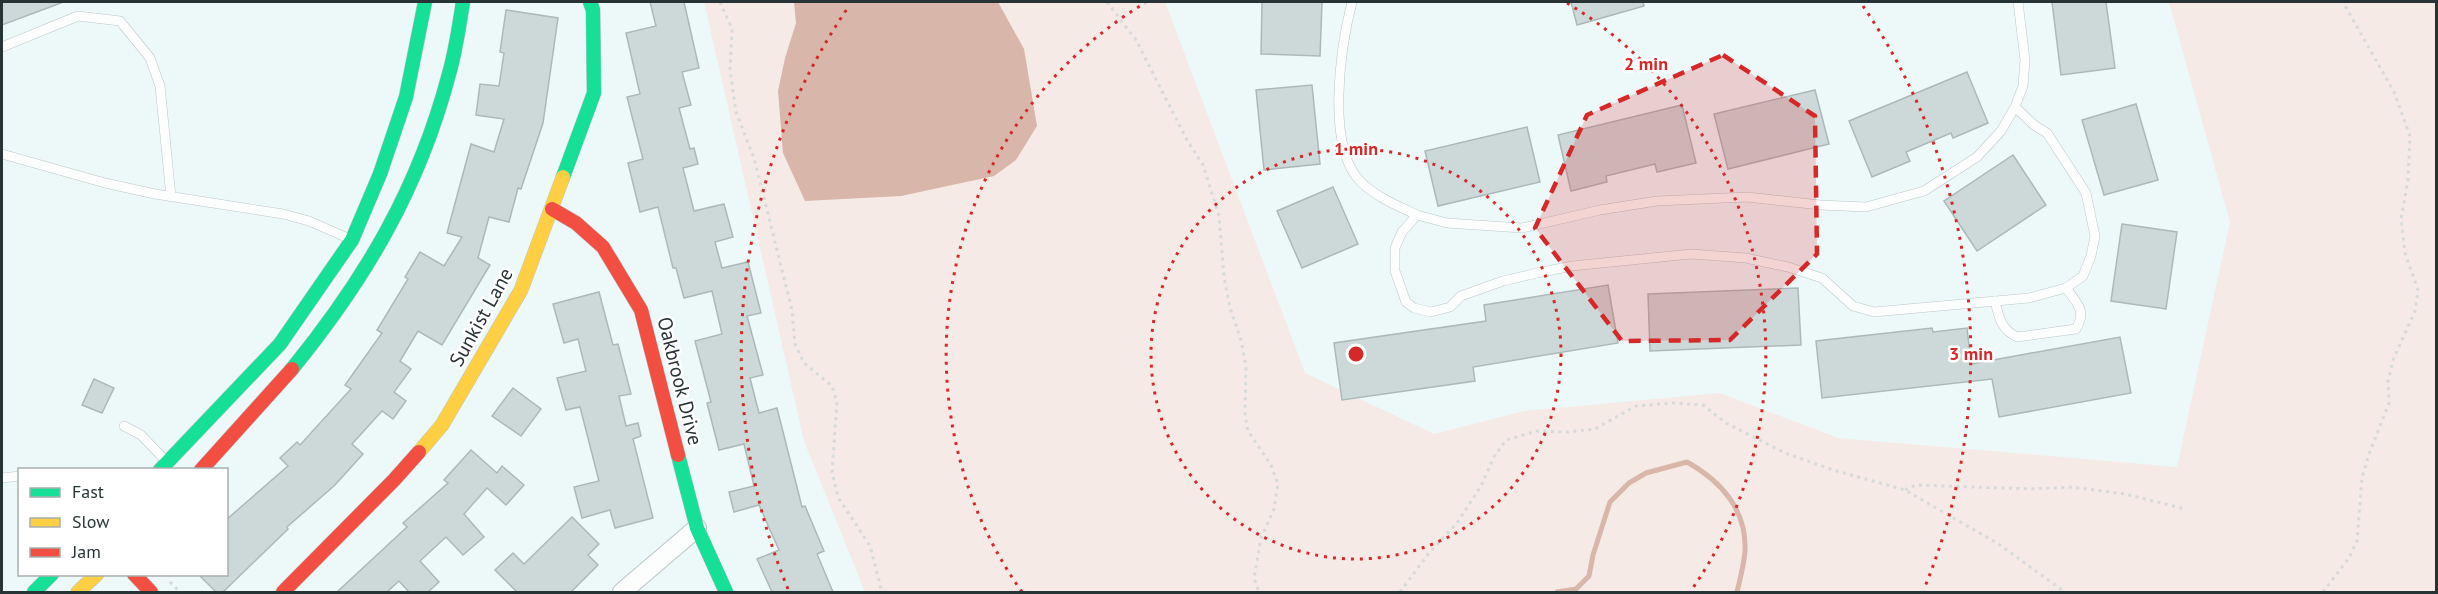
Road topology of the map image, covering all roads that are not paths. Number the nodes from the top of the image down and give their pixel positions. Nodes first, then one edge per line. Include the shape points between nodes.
1 (425, 2) edge
2 (463, 2) edge
3 (590, 2) edge
4 (1353, 2) edge
5 (2018, 2) edge
6 (2, 47) edge
7 (2015, 107) junction
8 (2, 154) edge
9 (171, 197) junction
10 (552, 209) junction
11 (1417, 215) junction
12 (352, 240) junction
13 (373, 257) junction
14 (2066, 288) junction
15 (1995, 301) junction
16 (124, 426) dead end
17 (164, 466) edge
18 (203, 468) edge
19 (18, 476) edge
20 (2, 478) edge
21 (697, 528) junction
22 (50, 576) edge
23 (95, 576) edge
24 (136, 576) edge
25 (34, 592) edge
26 (78, 592) edge
27 (151, 592) edge
28 (283, 592) edge
29 (622, 592) edge
30 (726, 592) edge

1 - 12 street via 406,97
2 - 13 street via 448,80 411,182
3 - 10 street, Sunkist Lane via 594,93
4 - 11 lane via 1344,36 1339,103 1349,162 1360,182 1391,204
5 - 7 lane via 2025,60 2023,86
6 - 9 lane via 78,16 120,21 150,58 160,86
7 - 11 lane via 2001,131 1977,157 1924,191 1866,207 1747,196 1657,201 1522,228 1448,223
7 - 14 lane via 2047,133 2086,193 2095,236 2091,256 2082,276
8 - 9 lane
9 - 12 lane via 283,214
10 - 21 street, Oakbrook Drive via 576,223 603,247 641,310
10 - 28 street, Sunkist Lane via 521,290 442,425 394,480
11 - 15 lane via 1402,232 1395,248 1395,271 1406,302 1431,312 1450,307 1461,296 1537,273 1691,254 1746,258 1811,274 1822,278 1852,306 1874,312
12 - 13 street
12 - 17 street via 280,344
13 - 18 street via 309,349 261,408
14 - 15 lane via 2029,298
14 - 15 lane via 2081,311 2082,319 2076,328 2017,337 2001,324
16 - 17 lane via 141,435
19 - 20 lane
21 - 29 street
21 - 30 street, Oakbrook Drive
22 - 25 street
23 - 26 street
24 - 27 street

